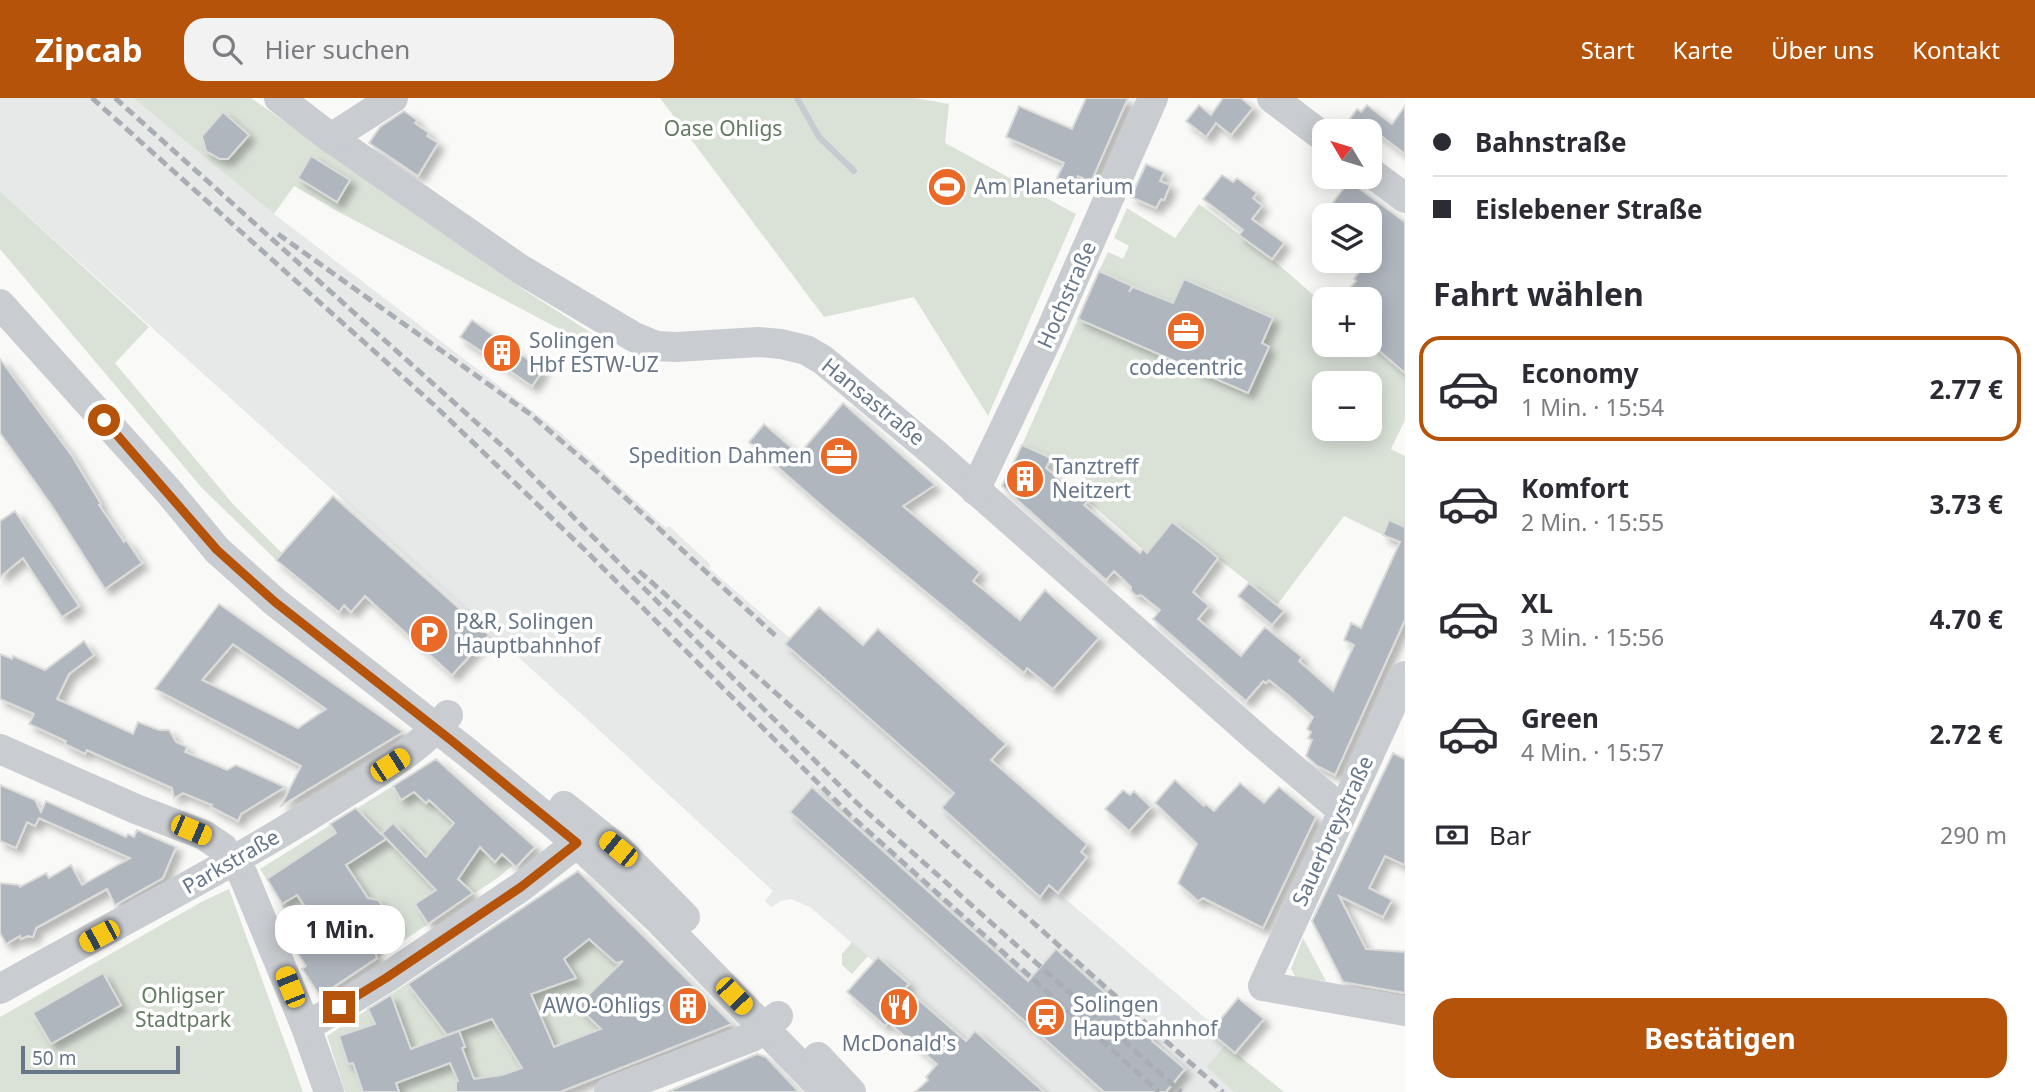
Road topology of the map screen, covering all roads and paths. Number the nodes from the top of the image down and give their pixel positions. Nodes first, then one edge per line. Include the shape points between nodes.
1 (279, 98) edge
2 (394, 98) edge
3 (1153, 98) edge
4 (1272, 98) edge
5 (1312, 128) edge
6 (331, 138) junction
7 (1382, 181) edge
8 (1405, 198) edge
9 (0, 304) edge
10 (975, 490) junction
11 (1405, 676) edge
12 (443, 722) junction
13 (0, 749) edge
14 (1343, 811) junction
15 (577, 843) junction
16 (618, 849) junction
17 (233, 862) junction
18 (0, 989) edge
19 (1405, 1011) edge
20 (772, 1022) junction
21 (306, 1027) junction
22 (329, 1092) edge
23 (609, 1092) edge
24 (826, 1092) edge
25 (852, 1092) edge

1 - 6 street, Hansastraße
2 - 6 street
3 - 10 street, Hochstraße
4 - 5 street
6 - 10 street, Hansastraße via 520,269 634,337 656,346 759,342 806,350 842,374
7 - 8 street
9 - 12 street via 170,493
10 - 14 street, Hansastraße
11 - 14 street, Sauerbreystraße
12 - 15 street
12 - 16 street
12 - 17 street, Parkstraße via 408,753
13 - 17 street via 204,835
14 - 19 street, Sauerbreystraße via 1263,986
15 - 16 street
15 - 20 street
15 - 21 street via 386,978
16 - 20 street
17 - 18 street, Parkstraße
17 - 21 street via 243,875
20 - 23 street via 752,1037
20 - 24 street
20 - 25 street
21 - 22 street

